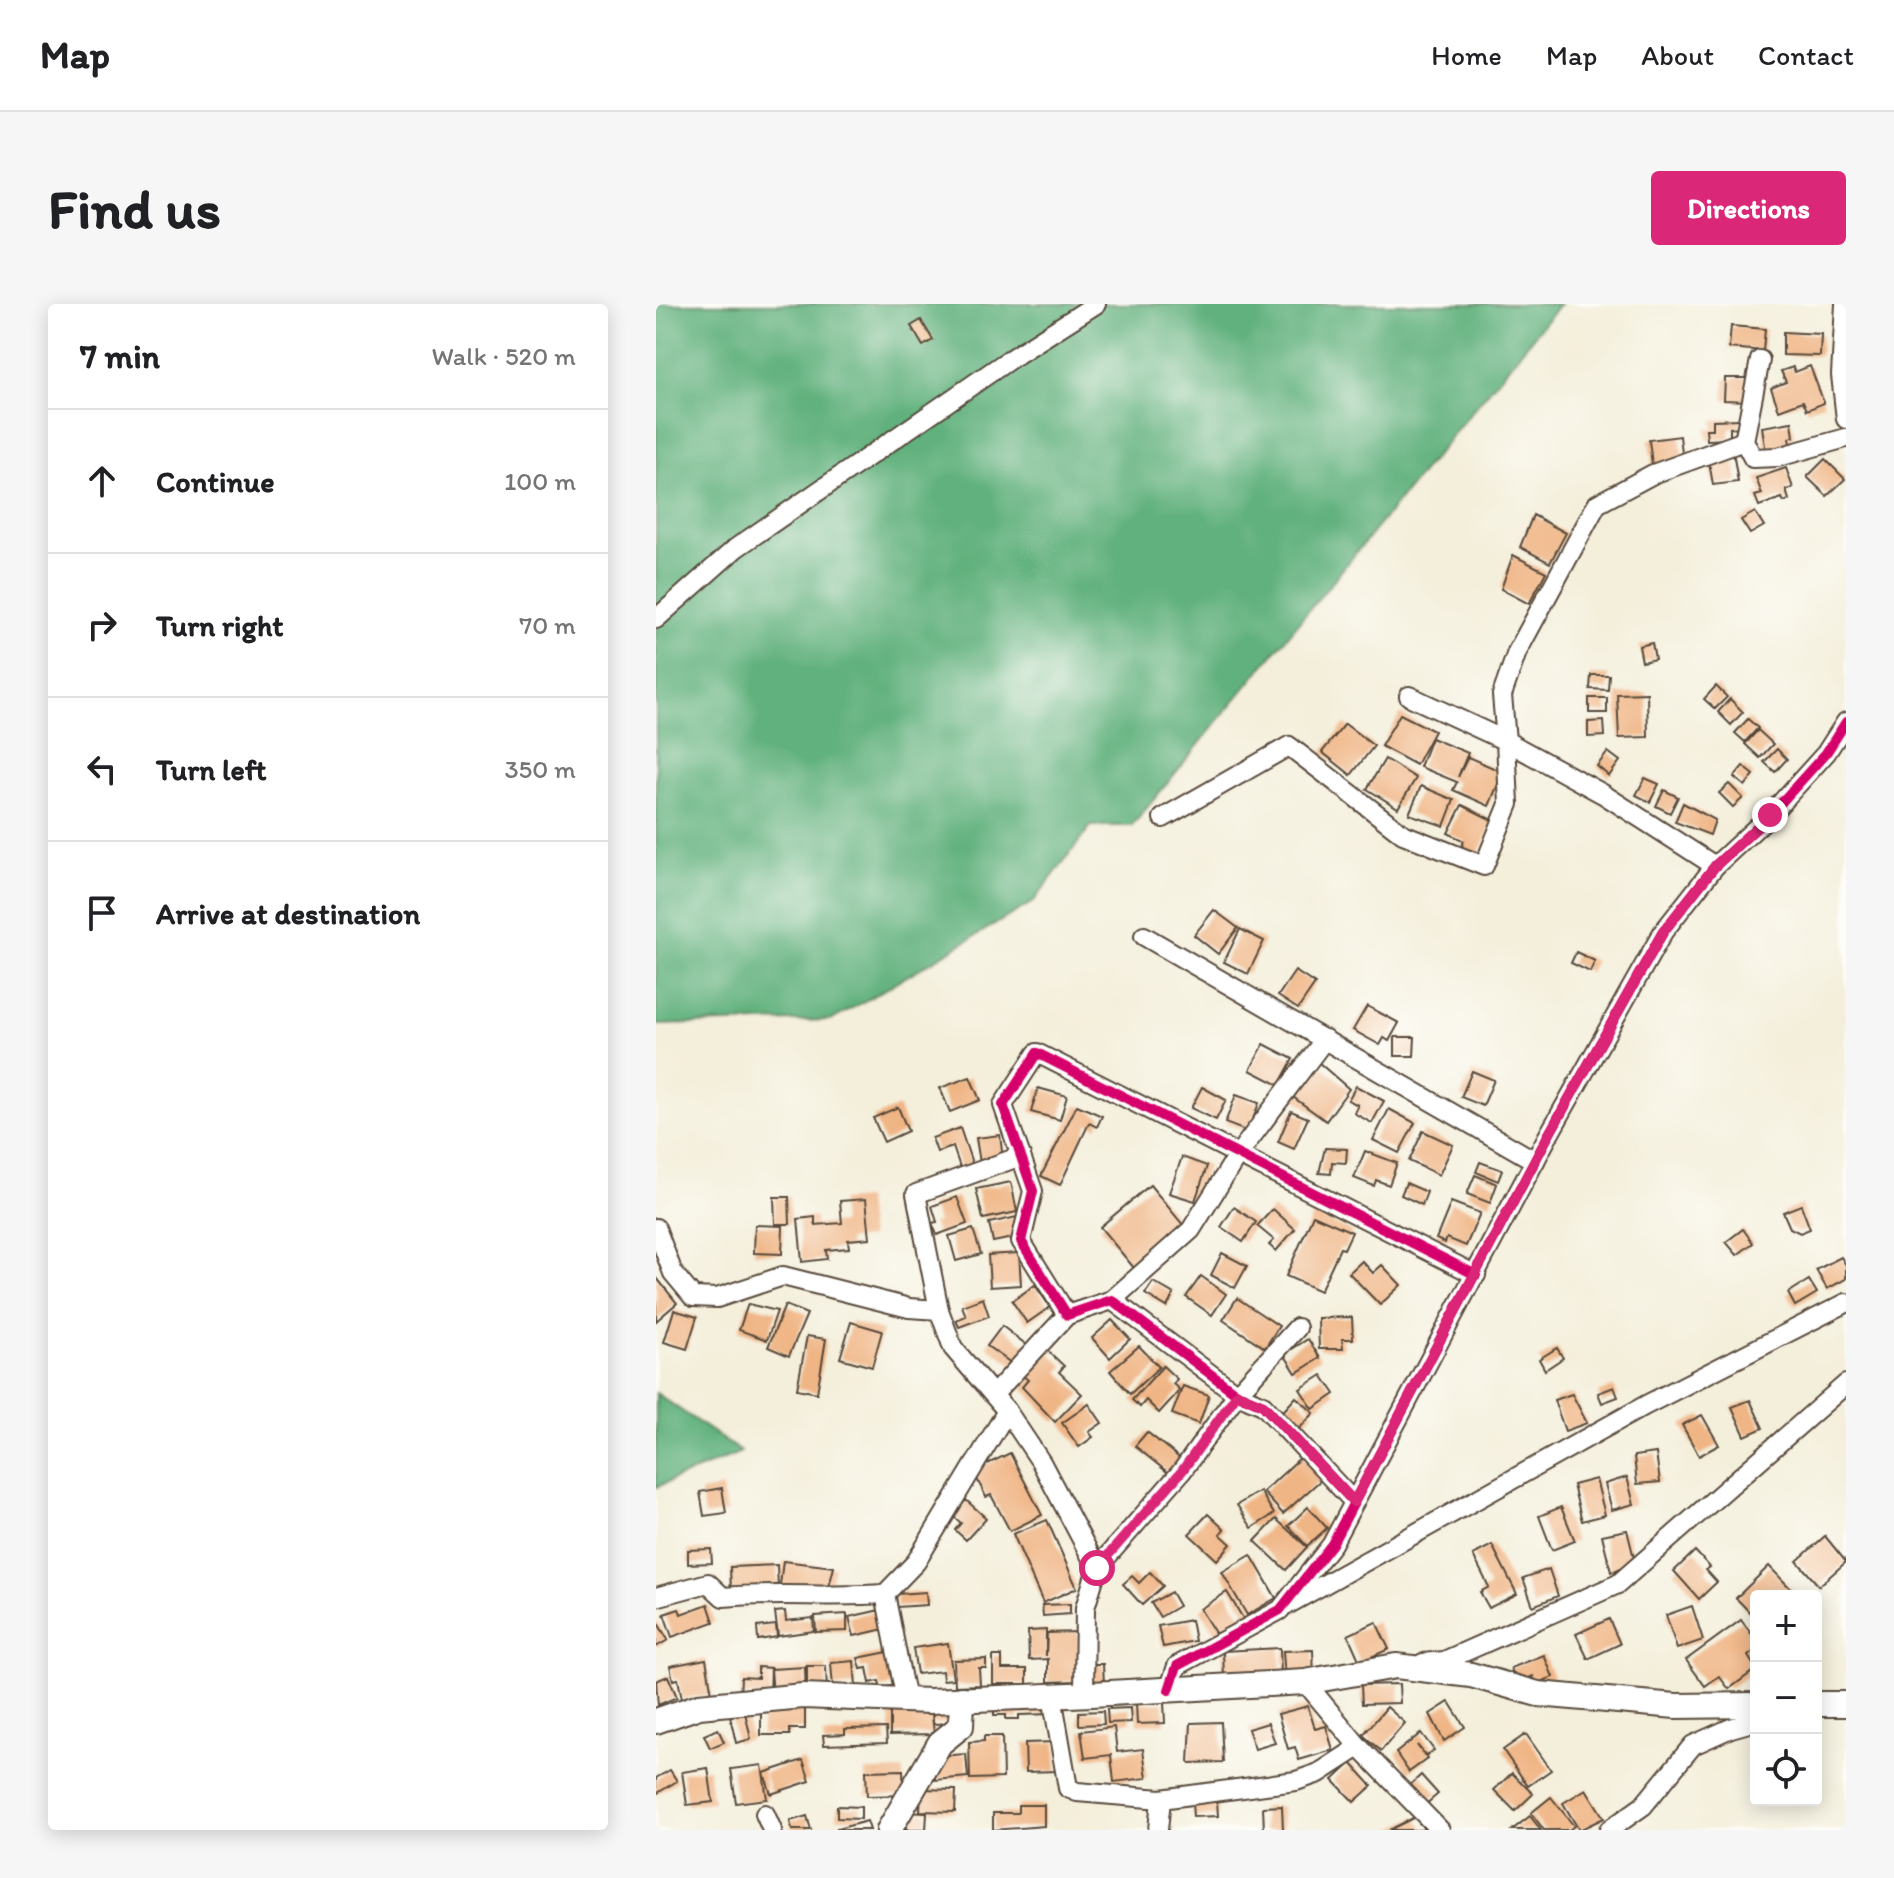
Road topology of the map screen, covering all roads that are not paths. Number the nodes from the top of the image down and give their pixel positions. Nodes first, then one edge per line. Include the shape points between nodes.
1 (1096, 304) edge
2 (1845, 304) edge
3 (1760, 360) dead end
4 (1846, 419) edge
5 (1846, 438) edge
6 (1744, 441) junction
7 (656, 619) edge
8 (1409, 696) dead end
9 (1846, 722) edge
10 (1506, 741) junction
11 (1163, 818) dead end
12 (1715, 866) junction
13 (1144, 936) dead end
14 (1325, 1039) junction
15 (1021, 1156) junction
16 (1237, 1156) junction
17 (1535, 1161) junction
18 (656, 1228) edge
19 (1476, 1275) junction
20 (1112, 1300) junction
21 (1846, 1303) edge
22 (939, 1310) junction
23 (1067, 1315) junction
24 (1297, 1328) dead end
25 (1846, 1384) edge
26 (995, 1393) junction
27 (1237, 1394) junction
28 (1007, 1411) junction
29 (1354, 1502) junction
30 (1097, 1568) junction
31 (885, 1594) junction
32 (656, 1597) edge
33 (1280, 1610) junction
34 (1396, 1666) junction
35 (1305, 1682) junction
36 (1169, 1690) junction
37 (1084, 1694) junction
38 (1052, 1696) junction
39 (962, 1699) junction
40 (906, 1700) junction
41 (1750, 1705) edge
42 (656, 1721) edge
43 (1750, 1723) edge
44 (1359, 1747) junction
45 (1161, 1799) junction
46 (889, 1830) edge
47 (1158, 1830) edge
48 (1440, 1830) edge
49 (1609, 1830) edge

1 - 7 street via 736,548
2 - 4 street via 1841,375
3 - 6 street
5 - 6 street via 1778,457 1753,458
6 - 10 street via 1653,474 1597,504 1517,652 1502,695
8 - 10 street
9 - 12 street via 1826,753 1770,815
10 - 11 street via 1509,804 1484,866 1403,834 1289,746
10 - 12 street via 1603,794
12 - 17 street via 1663,932
13 - 14 street
14 - 16 street
14 - 17 street
15 - 16 street via 1003,1105 1037,1053
15 - 22 street via 916,1194
15 - 23 street via 1033,1191 1021,1241
16 - 19 street
16 - 20 street via 1191,1230
17 - 19 street
18 - 22 street via 673,1273 693,1297 717,1298 783,1276 909,1308
19 - 29 street
20 - 23 street
20 - 27 street
21 - 33 street via 1646,1405
22 - 26 street via 953,1348
23 - 26 street
24 - 27 street
25 - 34 street via 1618,1584 1444,1661
26 - 28 street
27 - 29 street via 1263,1405
27 - 30 street via 1182,1471
28 - 30 street via 1041,1462
28 - 31 street via 916,1562
29 - 33 street via 1332,1544
30 - 37 street via 1085,1608
31 - 32 street via 723,1597 708,1583
31 - 40 street
33 - 36 street via 1177,1666
34 - 35 street
34 - 41 street via 1471,1675 1538,1694 1676,1706
35 - 36 street
35 - 44 street
36 - 37 street
37 - 38 street
38 - 39 street
38 - 45 street via 1068,1788
39 - 40 street
39 - 46 street via 961,1726 940,1743
40 - 42 street via 803,1696 699,1706
43 - 49 street via 1693,1745 1643,1806
44 - 45 street via 1296,1781
44 - 48 street
45 - 47 street

